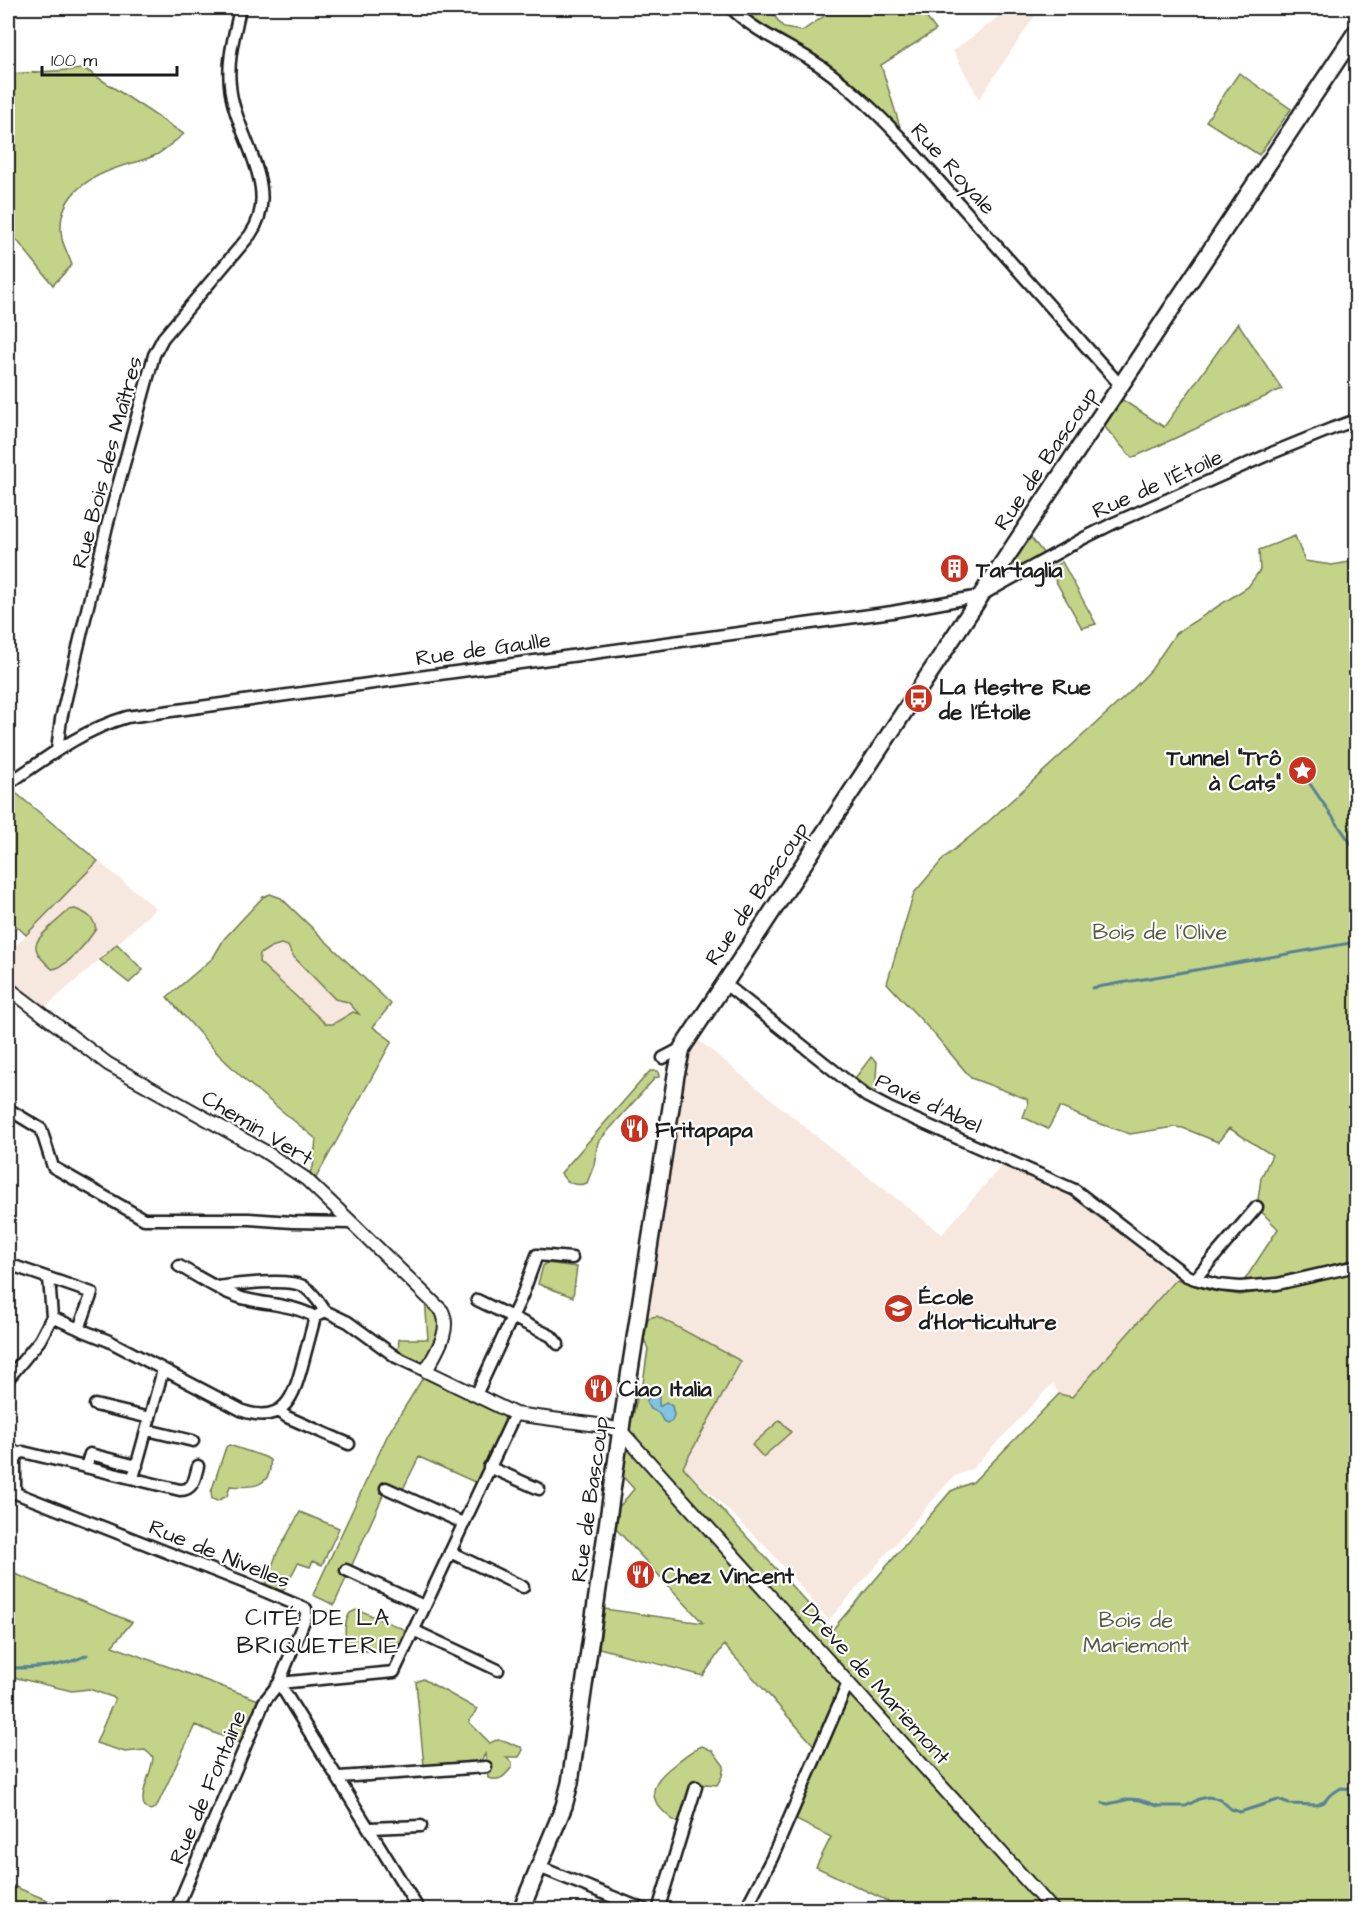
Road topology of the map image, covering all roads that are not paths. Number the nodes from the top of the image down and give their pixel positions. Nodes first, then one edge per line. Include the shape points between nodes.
1 (240, 8) edge
2 (731, 8) edge
3 (1356, 32) edge
4 (1121, 386) junction
5 (1356, 420) edge
6 (980, 596) junction
7 (57, 750) junction
8 (8, 784) edge
9 (724, 983) junction
10 (8, 988) edge
11 (682, 1048) junction
12 (663, 1058) dead end
13 (8, 1109) edge
14 (1257, 1207) dead end
15 (352, 1223) junction
16 (572, 1258) dead end
17 (8, 1264) edge
18 (178, 1266) dead end
19 (1356, 1266) edge
20 (50, 1278) junction
21 (1195, 1279) junction
22 (217, 1287) junction
23 (477, 1300) dead end
24 (325, 1311) junction
25 (52, 1317) junction
26 (315, 1317) junction
27 (511, 1317) junction
28 (79, 1329) junction
29 (558, 1344) dead end
30 (163, 1370) junction
31 (426, 1371) junction
32 (9, 1375) edge
33 (476, 1395) junction
34 (95, 1405) dead end
35 (279, 1411) junction
36 (515, 1414) junction
37 (149, 1424) junction
38 (621, 1431) junction
39 (193, 1441) dead end
40 (349, 1444) dead end
41 (8, 1446) edge
42 (18, 1454) junction
43 (137, 1466) junction
44 (198, 1466) dead end
45 (87, 1467) junction
46 (489, 1467) junction
47 (133, 1478) junction
48 (386, 1489) dead end
49 (538, 1489) dead end
50 (11, 1491) edge
51 (463, 1523) junction
52 (450, 1552) junction
53 (346, 1570) dead end
54 (523, 1587) dead end
55 (424, 1606) junction
56 (413, 1630) junction
57 (498, 1670) dead end
58 (279, 1683) junction
59 (848, 1683) junction
60 (486, 1767) dead end
61 (339, 1777) junction
62 (696, 1787) dead end
63 (421, 1826) dead end
64 (370, 1828) junction
65 (539, 1867) junction
66 (176, 1910) edge
67 (419, 1910) edge
68 (521, 1910) edge
69 (645, 1910) edge
70 (658, 1910) edge
71 (745, 1910) edge
72 (1053, 1910) edge

1 - 7 street, Rue Bois des Maîtres via 230,60 230,87 255,162 261,194 260,216 250,235 163,338 154,355 107,526
2 - 4 street, Rue Royale via 756,29 847,86 879,115
3 - 4 main road, Rue de Bascoup
4 - 6 main road, Rue de Bascoup
5 - 6 street, Rue de l'Étoile via 1114,523
6 - 7 street, Rue de Gaulle via 892,612 155,712 106,723
6 - 9 main road, Rue de Bascoup
7 - 8 street, Rue de Gaulle
9 - 11 main road, Rue de Bascoup
9 - 21 street, Pavé d'Abel via 866,1096 1075,1190
10 - 15 street, Chemin Vert via 108,1064 276,1158
11 - 12 street
11 - 38 main road, Rue de Bascoup
13 - 15 street via 41,1129 53,1167 144,1219 249,1218
14 - 21 street
15 - 31 street, Chemin Vert via 444,1315 445,1333
16 - 27 street via 537,1255
17 - 20 street
18 - 22 street
19 - 21 street via 1277,1284 1240,1287
20 - 25 street
20 - 28 street via 92,1293
22 - 24 street via 238,1283 301,1285
22 - 26 street via 244,1298 302,1309
23 - 27 street
24 - 26 street
24 - 31 street via 348,1322 396,1357
25 - 28 street
25 - 32 street via 40,1340
26 - 35 street via 294,1393
27 - 29 street via 551,1336
27 - 33 street
28 - 30 street
30 - 35 street via 243,1411 263,1415
30 - 37 street
31 - 33 street
33 - 36 street
34 - 37 street
35 - 40 street
36 - 38 street
36 - 46 street
37 - 39 street
37 - 43 street
38 - 59 street, Drève de Mariemont
38 - 65 main road, Rue de Bascoup via 570,1783
41 - 42 street
42 - 45 street
42 - 50 street
43 - 45 street via 90,1454
43 - 47 street
44 - 47 street via 192,1484 185,1490
45 - 47 street
46 - 49 street
46 - 51 street
48 - 51 street
50 - 58 street, Rue de Nivelles via 306,1609
51 - 52 street
52 - 54 street
52 - 55 street
53 - 55 street
55 - 56 street
56 - 57 street
56 - 58 street via 394,1672
58 - 61 street
58 - 66 street, Rue de Fontaine via 264,1702
59 - 71 street via 792,1814
59 - 72 street, Drève de Mariemont
60 - 61 street
61 - 64 street
62 - 70 street
63 - 64 street
64 - 67 street
65 - 68 main road, Rue de Bascoup
65 - 69 street

